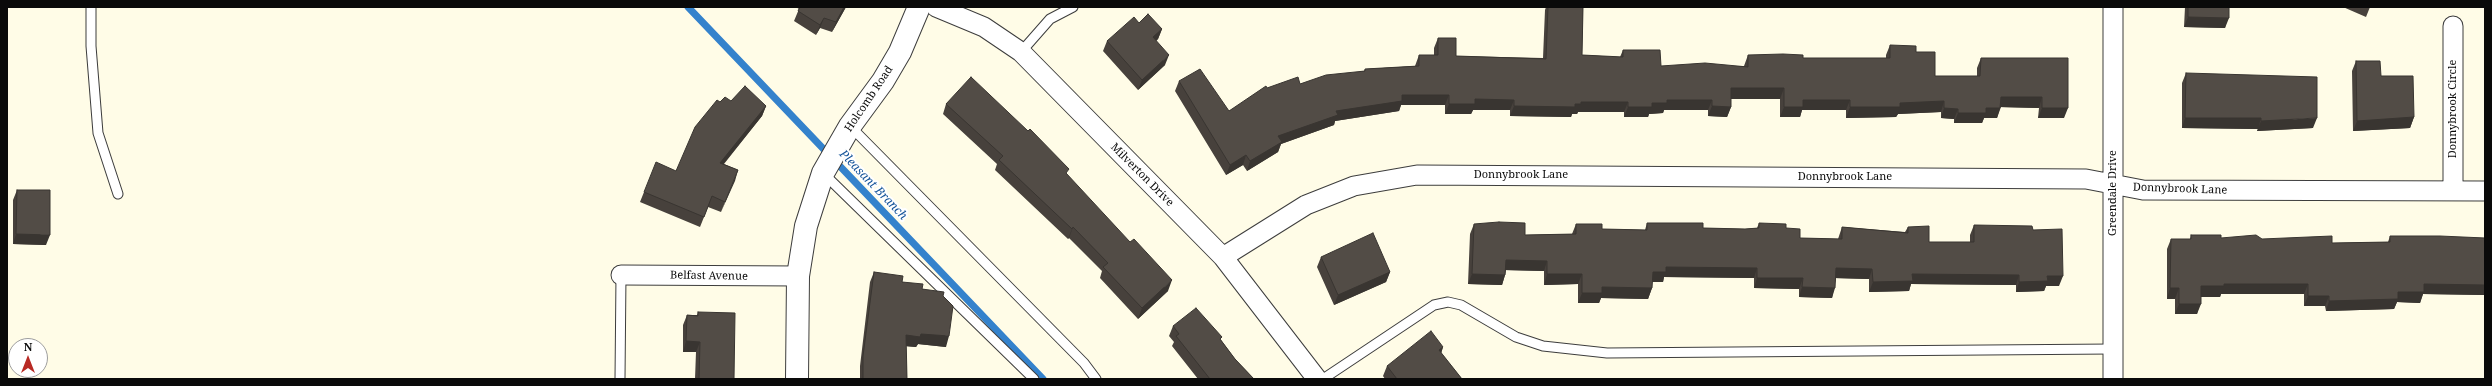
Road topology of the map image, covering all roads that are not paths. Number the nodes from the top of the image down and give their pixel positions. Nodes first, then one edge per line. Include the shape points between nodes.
1 (91, 7) edge
2 (919, 7) edge
3 (936, 7) edge
4 (1073, 7) edge
5 (2113, 7) edge
6 (2453, 26) dead end
7 (1021, 52) junction
8 (846, 133) junction
9 (823, 173) junction
10 (2114, 185) junction
11 (2453, 191) junction
12 (2485, 191) edge
13 (118, 194) dead end
14 (1223, 257) junction
15 (621, 275) joint
16 (798, 276) junction
17 (2112, 349) junction
18 (620, 379) edge
19 (797, 379) edge
20 (1034, 379) edge
21 (1096, 379) edge
22 (1317, 379) edge
23 (1323, 379) edge
24 (2112, 379) edge

1 - 13 lane via 91,46 98,133
2 - 8 street, Holcomb Road via 900,52
3 - 7 street, Milverton Drive via 984,27
4 - 7 lane via 1050,19
5 - 10 street, Greendale Drive
6 - 11 street, Donnybrook Circle
7 - 14 street, Milverton Drive
8 - 9 street, Holcomb Road
8 - 21 lane via 1084,363
9 - 16 street, Holcomb Road via 806,226
9 - 20 lane
10 - 11 street, Donnybrook Lane via 2143,190
10 - 14 street, Donnybrook Lane via 2086,179 1417,175 1354,186 1306,205
10 - 17 street, Greendale Drive
11 - 12 street, Donnybrook Lane
14 - 22 street, Milverton Drive
15 - 16 street, Belfast Avenue
15 - 18 lane
16 - 19 street, Holcomb Road
17 - 23 lane via 1607,353 1543,346 1516,337 1461,305 1448,302 1434,305
17 - 24 street, Greendale Drive

